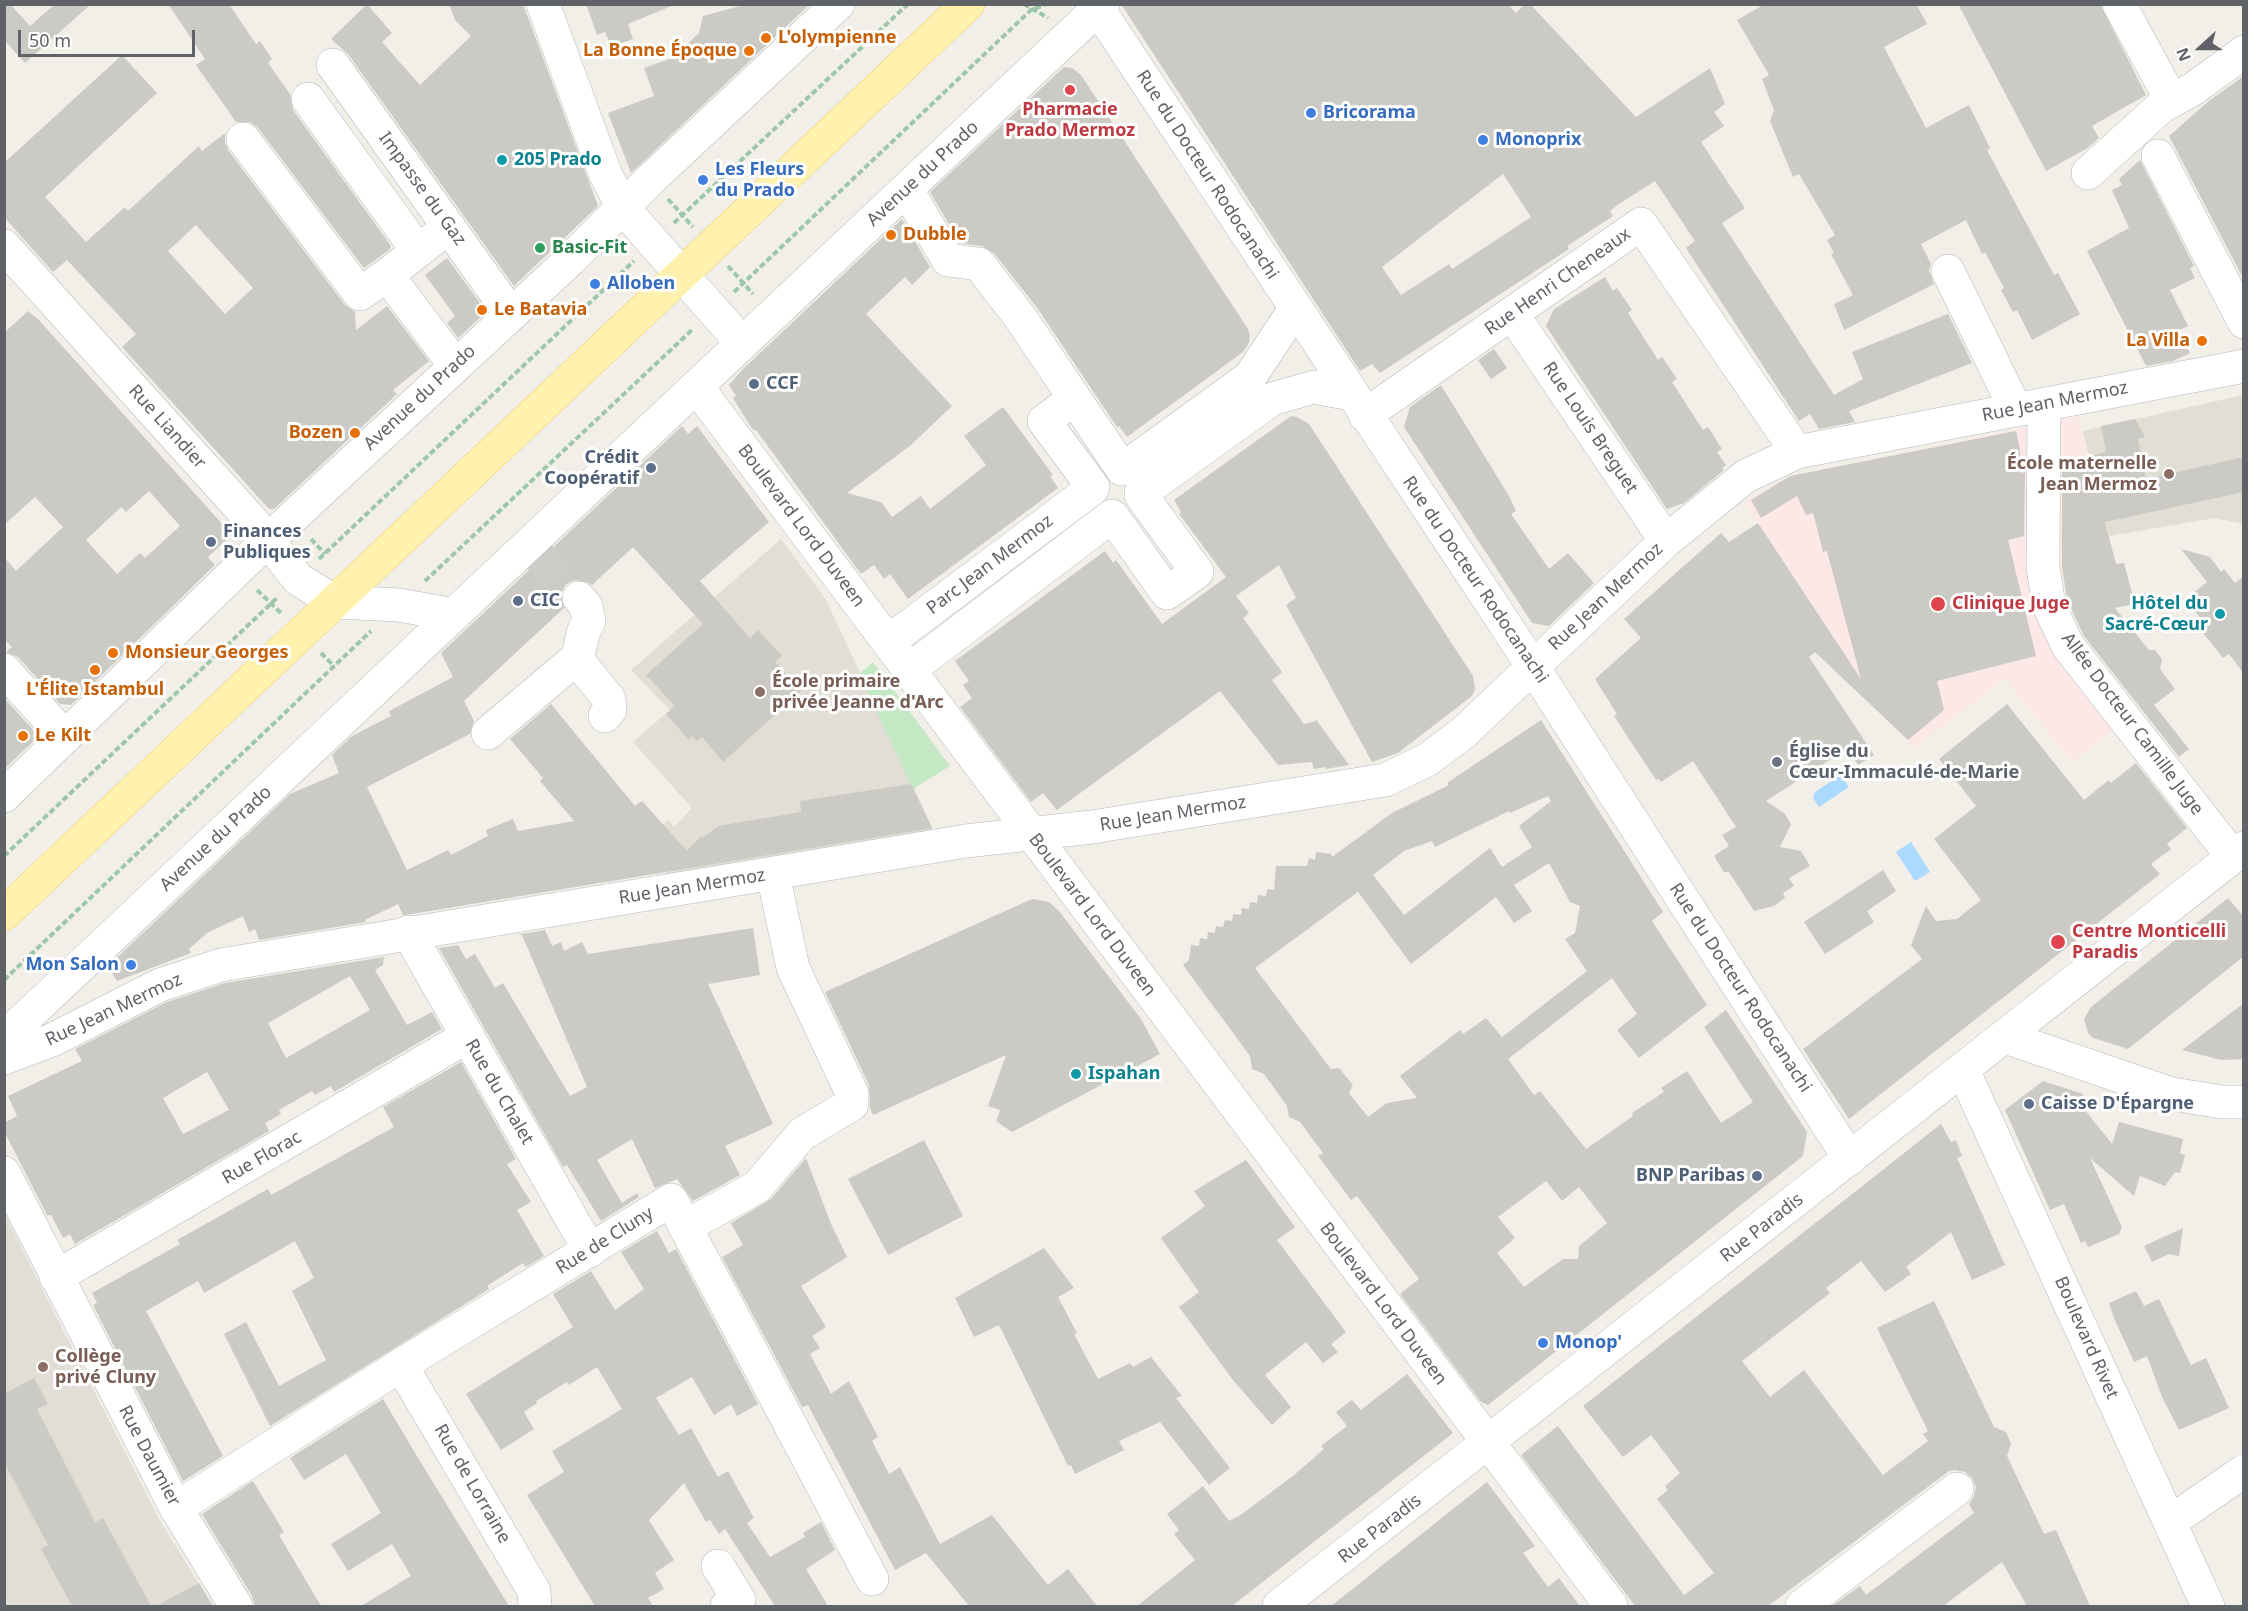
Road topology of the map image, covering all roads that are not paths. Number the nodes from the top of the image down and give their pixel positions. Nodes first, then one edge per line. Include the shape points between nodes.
1 (543, 4) edge
2 (838, 4) edge
3 (968, 4) edge
4 (2119, 4) edge
5 (1099, 6) edge
6 (2244, 52) edge
7 (333, 65) dead end
8 (308, 99) dead end
9 (2172, 101) junction
10 (243, 139) dead end
11 (2157, 156) dead end
12 (2088, 173) dead end
13 (908, 190) junction
14 (624, 208) junction
15 (449, 227) junction
16 (4, 246) edge
17 (418, 251) junction
18 (1948, 271) dead end
19 (387, 274) junction
20 (682, 274) junction
21 (1295, 309) junction
22 (510, 313) junction
23 (1513, 315) junction
24 (2244, 322) edge
25 (742, 343) junction
26 (455, 365) junction
27 (2244, 366) edge
28 (699, 385) junction
29 (1074, 399) junction
30 (1358, 405) junction
31 (2030, 407) junction
32 (1797, 452) junction
33 (1132, 481) junction
34 (1093, 488) junction
35 (1112, 517) junction
36 (268, 540) junction
37 (1666, 541) junction
38 (579, 598) tunnel mouth
39 (335, 602) junction
40 (454, 615) junction
41 (888, 642) junction
42 (578, 657) junction
43 (1532, 666) junction
44 (4, 670) edge
45 (909, 670) junction
46 (604, 716) dead end
47 (488, 733) dead end
48 (65, 737) junction
49 (4, 796) edge
50 (1031, 834) junction
51 (2238, 852) edge
52 (773, 874) junction
53 (4, 914) edge
54 (408, 932) junction
55 (468, 1036) junction
56 (2005, 1037) junction
57 (4, 1038) edge
58 (4, 1058) edge
59 (1963, 1070) junction
60 (2244, 1102) edge
61 (1850, 1159) junction
62 (4, 1173) edge
63 (685, 1227) junction
64 (590, 1251) junction
65 (56, 1277) junction
66 (401, 1365) junction
67 (1488, 1444) junction
68 (2244, 1471) edge
69 (1957, 1489) dead end
70 (176, 1508) junction
71 (2170, 1522) junction
72 (718, 1566) dead end
73 (872, 1579) dead end
74 (236, 1606) edge
75 (535, 1606) edge
76 (727, 1606) edge
77 (1280, 1606) edge
78 (1611, 1606) edge
79 (1802, 1606) edge
80 (2208, 1606) edge

1 - 14 street via 605,173
2 - 14 street, Avenue du Prado
3 - 20 main road
4 - 9 street
5 - 13 street, Avenue du Prado
5 - 21 street, Rue du Docteur Rodocanachi
6 - 9 street
7 - 15 street, Impasse du Gaz
8 - 17 street
9 - 12 street
10 - 19 street via 360,294
11 - 24 street
13 - 25 street, Avenue du Prado
13 - 29 street via 948,260 979,264
14 - 20 street
14 - 22 street, Avenue du Prado
15 - 17 street
15 - 22 street, Impasse du Gaz
16 - 36 street, Rue Liandier
17 - 19 street
18 - 31 street
19 - 26 street
20 - 25 street
20 - 39 main road
21 - 30 street, Rue du Docteur Rodocanachi
21 - 33 street, Parc Jean Mermoz via 1250,377
22 - 26 street, Avenue du Prado
23 - 30 street, Rue Henri Cheneaux
23 - 32 street, Rue Henri Cheneaux via 1641,224
23 - 37 street, Rue Louis Breguet
25 - 28 street, Avenue du Prado
26 - 36 street, Avenue du Prado
27 - 31 street, Rue Jean Mermoz
28 - 40 street, Avenue du Prado via 532,549
28 - 41 street, Boulevard Lord Duveen
29 - 33 street
29 - 34 street via 1044,421
30 - 33 street, Parc Jean Mermoz via 1314,387 1272,399
30 - 43 street, Rue du Docteur Rodocanachi
31 - 32 street, Rue Jean Mermoz
31 - 51 street, Allée Docteur Camille Juge via 2049,606 2068,646
32 - 37 street, Rue Jean Mermoz via 1746,476
33 - 34 street, Parc Jean Mermoz via 1107,470
33 - 35 street, Parc Jean Mermoz via 1134,509
33 - 35 street via 1197,572 1167,593
34 - 35 street via 1099,509
34 - 41 street, Parc Jean Mermoz
35 - 45 street, Parc Jean Mermoz
36 - 39 street, Rue Liandier via 298,579
36 - 48 street, Avenue du Prado
37 - 43 street, Rue Jean Mermoz
38 - 42 street via 586,606 589,621
39 - 40 street via 399,605
39 - 53 main road
40 - 57 street, Avenue du Prado
41 - 45 street, Boulevard Lord Duveen
42 - 46 street via 609,699 610,710
42 - 47 street
43 - 50 street, Rue Jean Mermoz via 1463,733 1427,760 1384,780
43 - 61 street, Rue du Docteur Rodocanachi
44 - 48 street
45 - 50 street, Boulevard Lord Duveen
48 - 49 street, Avenue du Prado
50 - 52 street, Rue Jean Mermoz via 966,841
50 - 67 street, Boulevard Lord Duveen
51 - 56 street, Rue Paradis
52 - 54 street, Rue Jean Mermoz
52 - 63 street via 793,969 852,1093 852,1104 802,1134 757,1187
54 - 55 street, Rue du Chalet
54 - 58 street, Rue Jean Mermoz via 221,965 160,985 52,1040
55 - 64 street, Rue du Chalet
55 - 65 street, Rue Florac
56 - 59 street, Rue Paradis
56 - 60 street via 2172,1094
59 - 61 street, Rue Paradis
59 - 71 street, Boulevard Rivet
61 - 67 street, Rue Paradis
62 - 65 street, Rue Daumier
63 - 64 street, Rue de Cluny via 671,1200
63 - 73 street, Rue de Cluny
64 - 66 street, Rue de Cluny
65 - 70 street, Rue Daumier
66 - 70 street, Rue de Cluny
66 - 75 street, Rue de Lorraine via 534,1591
67 - 77 street, Rue Paradis
67 - 78 street, Boulevard Lord Duveen
68 - 71 street
69 - 79 street
70 - 74 street, Rue Daumier
71 - 80 street, Boulevard Rivet
72 - 76 street via 739,1600

